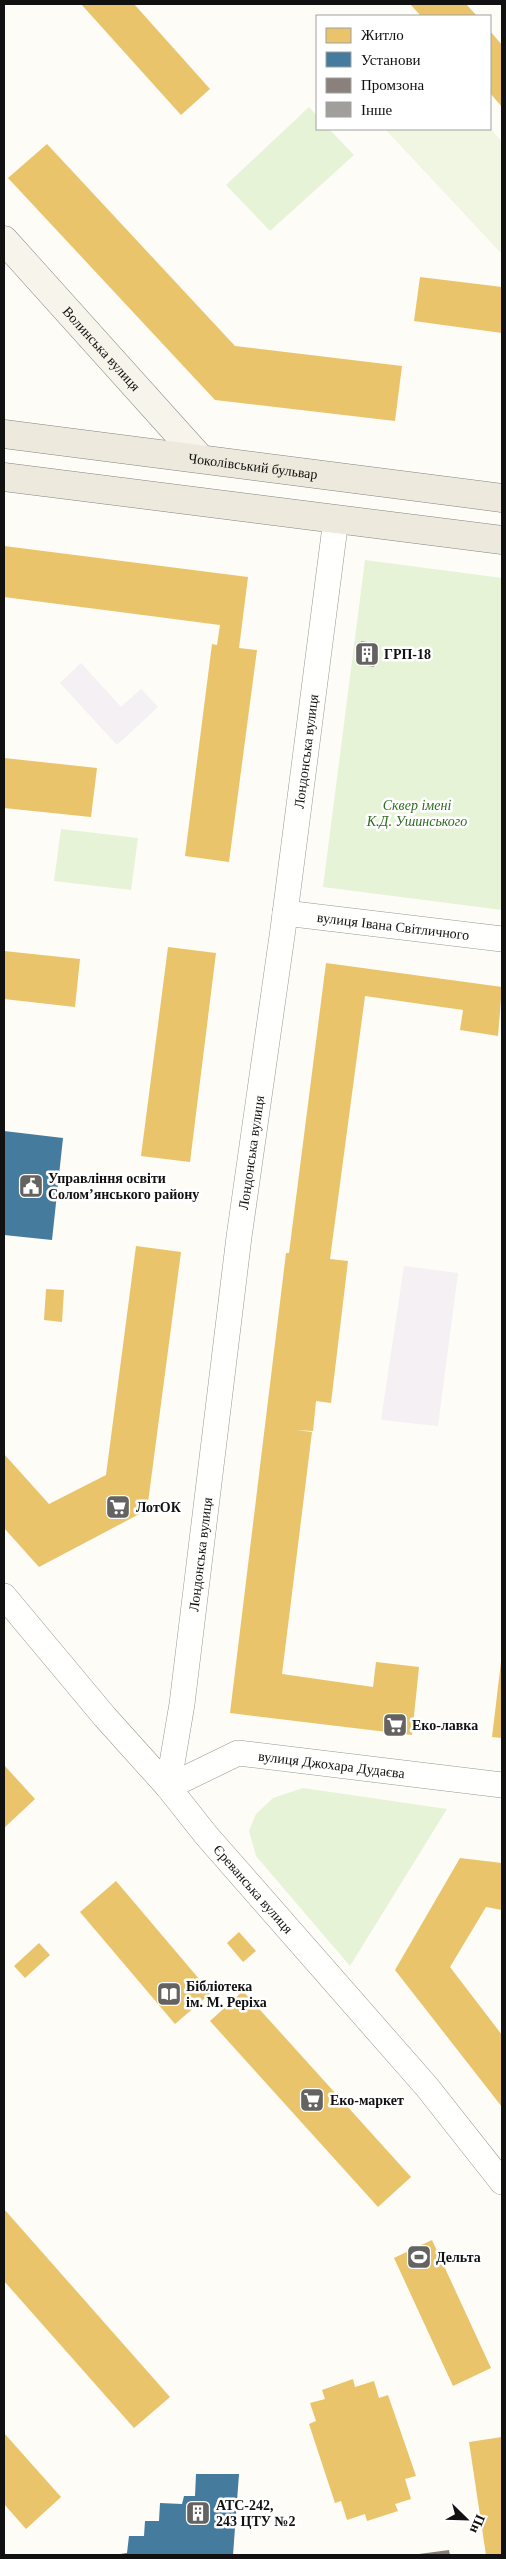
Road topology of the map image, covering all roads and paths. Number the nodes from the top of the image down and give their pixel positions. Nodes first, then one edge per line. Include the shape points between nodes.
1 (4, 240) edge
2 (4, 434) edge
3 (200, 458) junction
4 (4, 477) edge
5 (502, 498) edge
6 (336, 519) junction
7 (502, 540) edge
8 (285, 913) junction
9 (502, 939) edge
10 (4, 1596) edge
11 (502, 1784) edge
12 (168, 1787) junction
13 (502, 2182) edge

1 - 3 street, Волинська вулиця
2 - 3 main road, Чоколівський бульвар
3 - 5 main road, Чоколівський бульвар
4 - 6 main road
6 - 7 main road
6 - 8 street, Лондонська вулиця
8 - 9 street, вулиця Івана Світличного
8 - 12 street, Лондонська вулиця via 238,1237 182,1704
10 - 12 street, Єреванська вулиця
11 - 12 street, вулиця Джохара Дудаєва via 238,1753
12 - 13 street, Єреванська вулиця via 212,1842 426,2086

